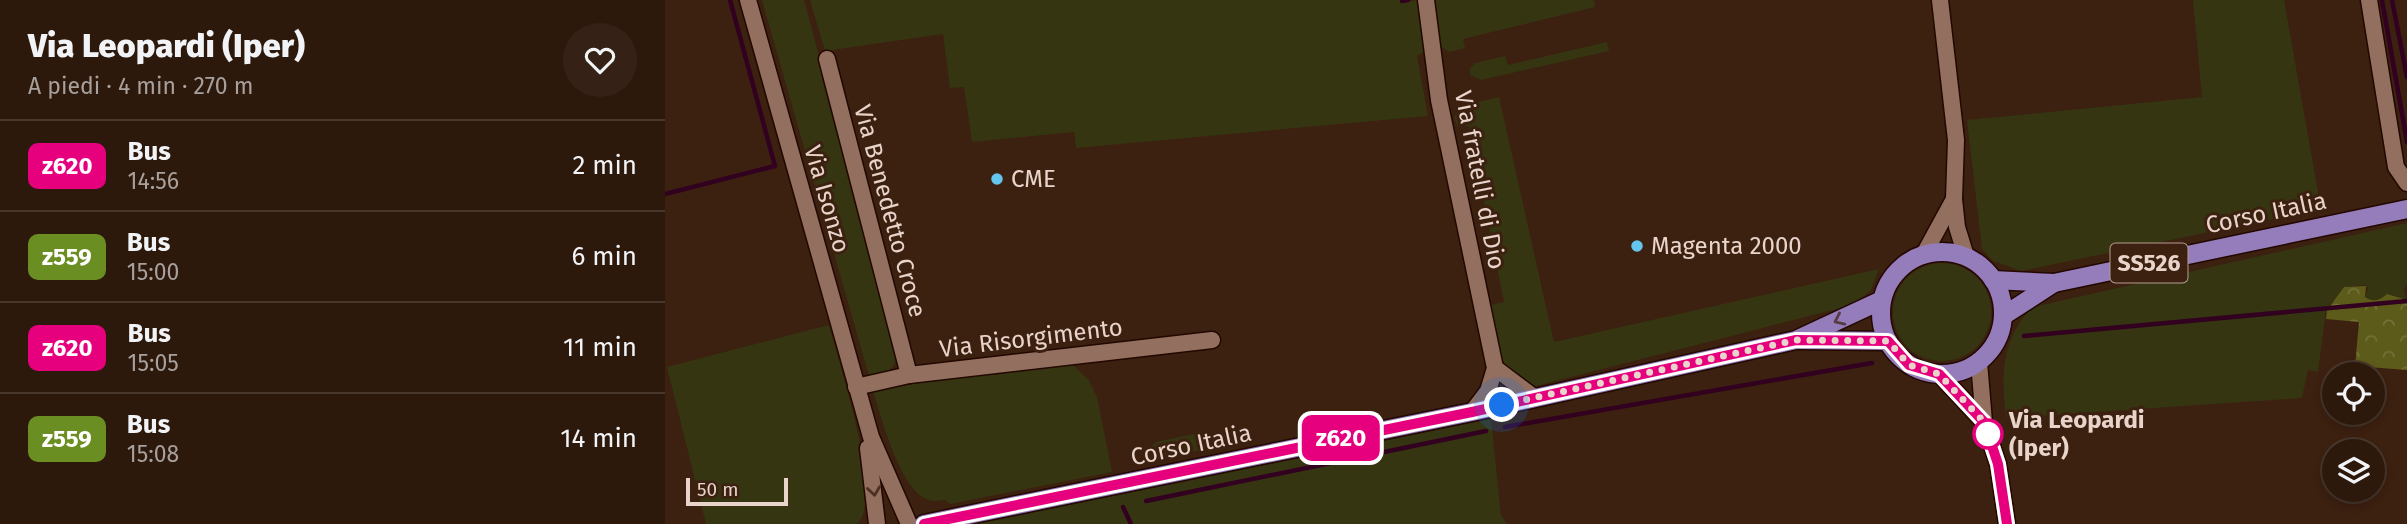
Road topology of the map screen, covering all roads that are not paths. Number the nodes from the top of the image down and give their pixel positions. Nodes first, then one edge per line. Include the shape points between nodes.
1 (748, 0) edge
2 (1426, 0) edge
3 (1940, 0) edge
4 (2369, 0) edge
5 (827, 59) dead end
6 (2407, 183) edge
7 (1954, 199) junction
8 (2403, 210) edge
9 (1924, 254) junction
10 (1966, 256) junction
11 (1993, 280) junction
12 (2054, 283) junction
13 (1882, 300) junction
14 (2003, 316) junction
15 (1212, 340) dead end
16 (1796, 340) junction
17 (1888, 341) junction
18 (1979, 362) junction
19 (1495, 369) junction
20 (1939, 374) junction
21 (909, 376) junction
22 (856, 387) junction
23 (1535, 398) junction
24 (863, 411) junction
25 (1472, 412) junction
26 (1984, 422) junction
27 (877, 524) edge
28 (909, 524) edge
29 (923, 524) edge
30 (2007, 524) edge

1 - 22 street, Via Isonzo
2 - 19 street, Via fratelli di Dio via 1439,100
3 - 7 street via 1956,140
4 - 6 street via 2396,167
5 - 21 street, Via Benedetto Croce
7 - 9 street
7 - 10 street
8 - 12 main road, Corso Italia / SS526
9 - 10 main road
9 - 13 main road via 1897,271
10 - 11 main road
11 - 12 main road, Corso Italia / SS526
11 - 14 main road via 2001,295
12 - 14 main road, Corso Italia / SS526
13 -> 16 main road, Corso Italia
13 - 17 main road via 1881,321
14 - 18 main road via 1999,337
15 - 21 street, Via Risorgimento
16 - 17 main road, Corso Italia
16 - 23 main road, Corso Italia
17 - 20 main road via 1909,365
18 - 20 main road via 1960,372
18 - 26 street
19 - 23 street
19 - 25 street via 1488,391
20 - 26 street
21 - 22 street, Via Risorgimento
22 - 24 street, Via Isonzo
23 - 25 main road, Corso Italia
24 -> 27 street, Via Isonzo
24 - 28 street, Via Isonzo
25 - 29 main road, Corso Italia
26 - 30 street via 1998,464

